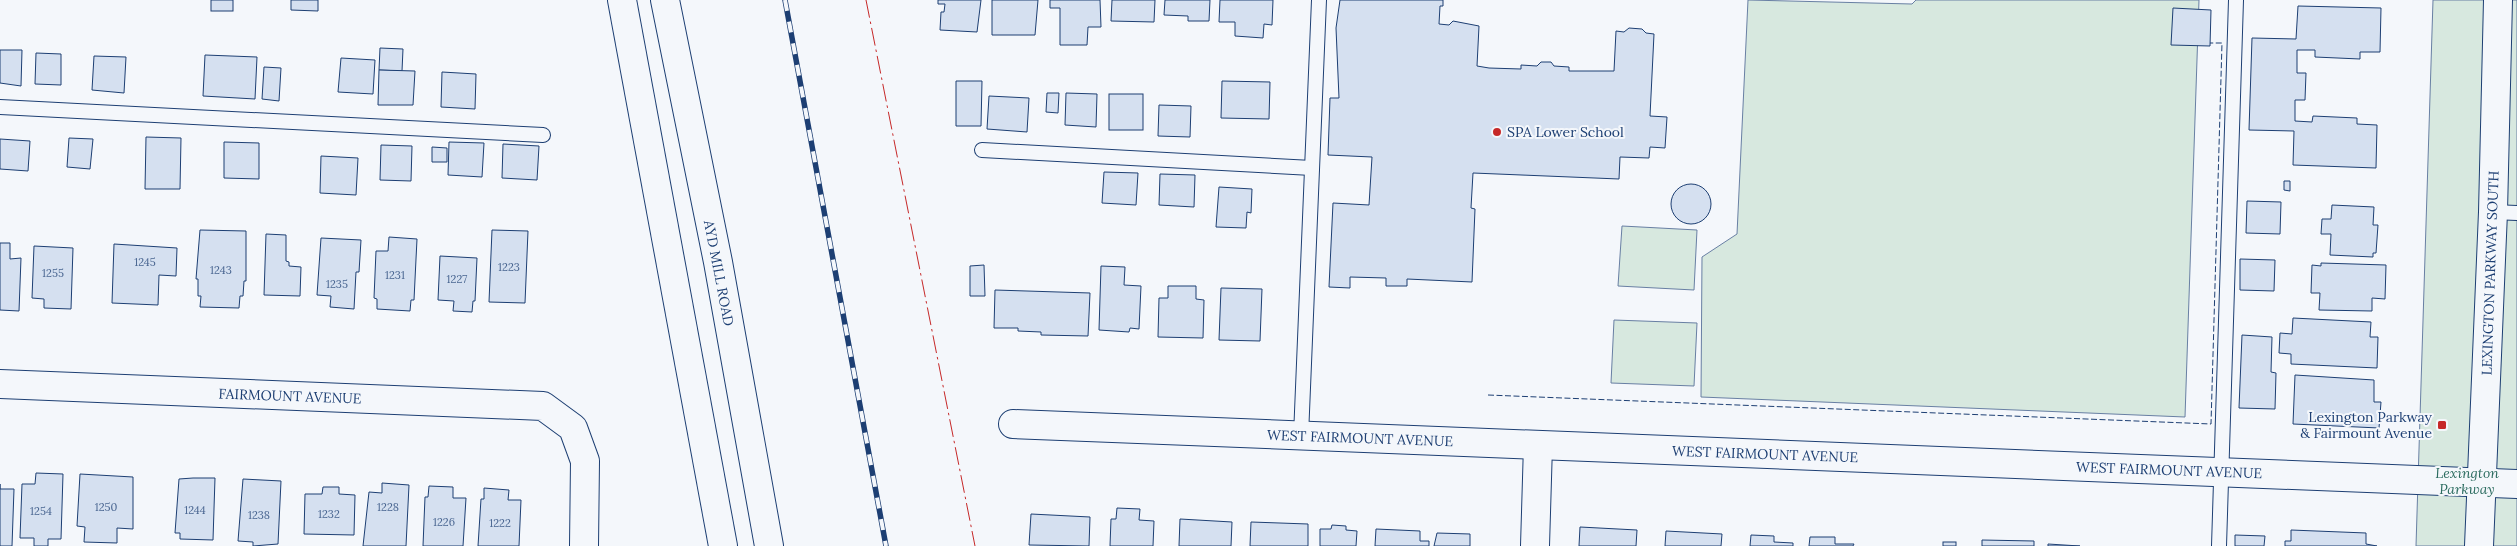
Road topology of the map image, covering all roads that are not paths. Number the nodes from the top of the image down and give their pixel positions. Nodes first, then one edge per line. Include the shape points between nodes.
1 (622, 0) edge
2 (665, 0) edge
3 (1319, 0) edge
4 (2236, 0) edge
5 (2498, 0) edge
6 (0, 108) edge
7 (543, 135) dead end
8 (982, 150) dead end
9 (1312, 168) junction
10 (2505, 212) edge
11 (0, 384) edge
12 (1012, 424) dead end
13 (1301, 436) junction
14 (1538, 445) junction
15 (2221, 472) junction
16 (2481, 482) junction
17 (2517, 484) edge
18 (584, 546) edge
19 (723, 546) edge
20 (769, 546) edge
21 (1535, 546) edge
22 (2219, 546) edge
23 (2479, 546) edge

1 - 19 street
2 - 20 street, AYD MILL ROAD via 718,262
3 - 9 lane
4 - 15 lane
5 - 10 street, LEXINGTON PARKWAY SOUTH
6 - 7 lane
8 - 9 lane
9 - 13 lane
10 - 16 street, LEXINGTON PARKWAY SOUTH
11 - 18 street, FAIRMOUNT AVENUE via 543,406 573,428 585,461
12 - 13 street, WEST FAIRMOUNT AVENUE
13 - 14 street, WEST FAIRMOUNT AVENUE
14 - 15 street, WEST FAIRMOUNT AVENUE
14 - 21 street
15 - 16 street, WEST FAIRMOUNT AVENUE
15 - 22 lane
16 - 17 street, WEST FAIRMOUNT AVENUE
16 - 23 street, LEXINGTON PARKWAY SOUTH

